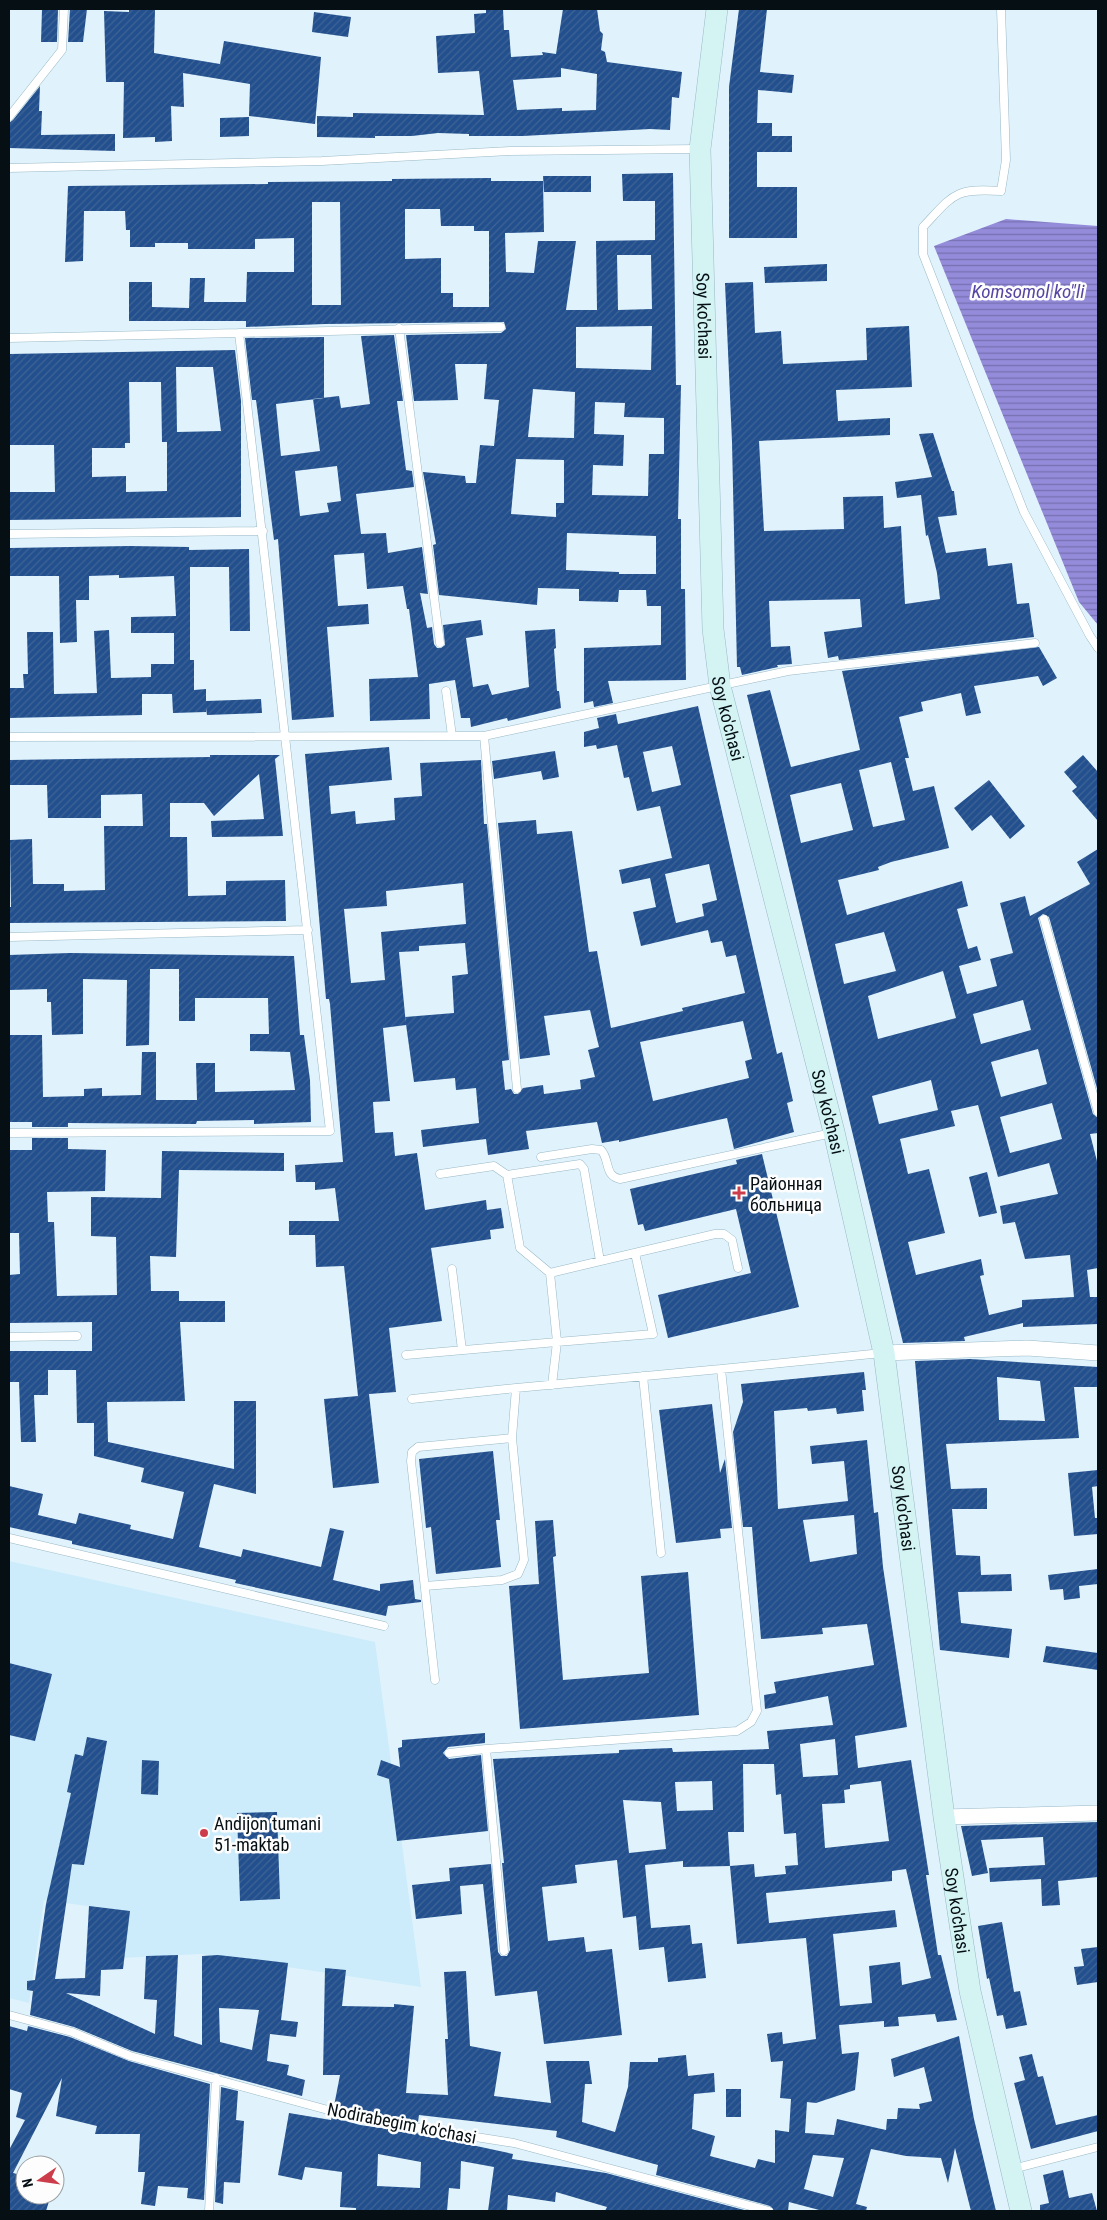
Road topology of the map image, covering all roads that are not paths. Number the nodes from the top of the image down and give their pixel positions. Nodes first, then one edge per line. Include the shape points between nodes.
1 (64, 9) edge
2 (717, 9) edge
3 (1001, 9) edge
4 (9, 117) edge
5 (700, 149) junction
6 (9, 168) edge
7 (501, 327) dead end
8 (399, 328) junction
9 (238, 332) junction
10 (9, 338) edge
11 (263, 531) junction
12 (9, 534) edge
13 (440, 643) dead end
14 (1035, 643) dead end
15 (1098, 648) edge
16 (720, 686) junction
17 (446, 690) dead end
18 (286, 735) junction
19 (452, 736) junction
20 (484, 736) junction
21 (9, 737) edge
22 (1044, 919) dead end
23 (308, 930) junction
24 (9, 937) edge
25 (517, 1089) dead end
26 (1098, 1112) edge
27 (834, 1132) junction
28 (9, 1134) edge
29 (541, 1157) dead end
30 (440, 1174) dead end
31 (507, 1175) junction
32 (635, 1253) junction
33 (600, 1261) junction
34 (738, 1268) dead end
35 (452, 1269) dead end
36 (550, 1273) junction
37 (9, 1336) edge
38 (77, 1336) dead end
39 (558, 1342) junction
40 (462, 1350) junction
41 (884, 1352) junction
42 (1098, 1353) edge
43 (406, 1355) dead end
44 (721, 1369) junction
45 (644, 1376) junction
46 (552, 1385) junction
47 (516, 1388) junction
48 (412, 1399) dead end
49 (512, 1438) junction
50 (9, 1538) edge
51 (661, 1552) dead end
52 (425, 1586) junction
53 (384, 1626) dead end
54 (435, 1680) dead end
55 (486, 1749) junction
56 (449, 1753) dead end
57 (1098, 1814) edge
58 (944, 1817) junction
59 (504, 1950) dead end
60 (9, 2015) edge
61 (216, 2078) junction
62 (1098, 2146) edge
63 (1011, 2169) junction
64 (208, 2211) edge
65 (769, 2211) edge
66 (1021, 2211) edge

1 - 4 lane via 62,50
2 - 5 main road, Soy ko'chasi
3 - 15 lane via 1006,160 1001,191 970,189 950,198 923,227 923,254 1024,512
5 - 6 lane via 510,151 322,161
5 - 16 main road, Soy ko'chasi via 713,620
7 - 8 lane
8 - 9 lane
8 - 13 lane
9 - 10 lane
9 - 11 lane
11 - 12 lane
11 - 18 lane
14 - 16 lane via 788,670
16 - 20 lane
16 - 27 main road, Soy ko'chasi
17 - 19 lane
18 - 19 lane
18 - 21 lane
18 - 23 lane
19 - 20 lane
20 - 25 lane
22 - 26 lane
23 - 24 lane
23 - 28 lane via 330,1131
27 - 29 lane via 620,1179 609,1173 606,1155 601,1150
27 - 41 main road, Soy ko'chasi
30 - 31 lane via 494,1166
31 - 33 lane via 580,1164 584,1169
31 - 36 lane via 520,1248
32 - 33 lane
32 - 34 lane via 724,1234 732,1240
32 - 39 lane via 653,1334
33 - 36 lane
35 - 40 lane
36 - 39 lane
37 - 38 lane
39 - 40 lane
39 - 46 lane
40 - 43 lane
41 - 42 street via 1027,1348
41 - 44 lane
41 - 58 main road, Soy ko'chasi
44 - 45 lane
44 - 55 lane via 757,1711 751,1722 737,1731
45 - 46 lane
45 - 51 lane
46 - 47 lane
47 - 48 lane
47 - 49 lane
49 - 52 lane via 524,1560 518,1574 502,1580
49 - 52 lane via 418,1448 412,1452
50 - 53 lane
52 - 54 lane
55 - 56 lane
55 - 59 lane
57 - 58 street
58 - 63 main road, Soy ko'chasi via 970,1991
60 - 61 lane, Nodirabegim ko'chasi via 72,2032 130,2056
61 - 64 lane
61 - 65 lane, Nodirabegim ko'chasi via 361,2119 514,2143
62 - 63 lane
63 - 66 main road, Soy ko'chasi

